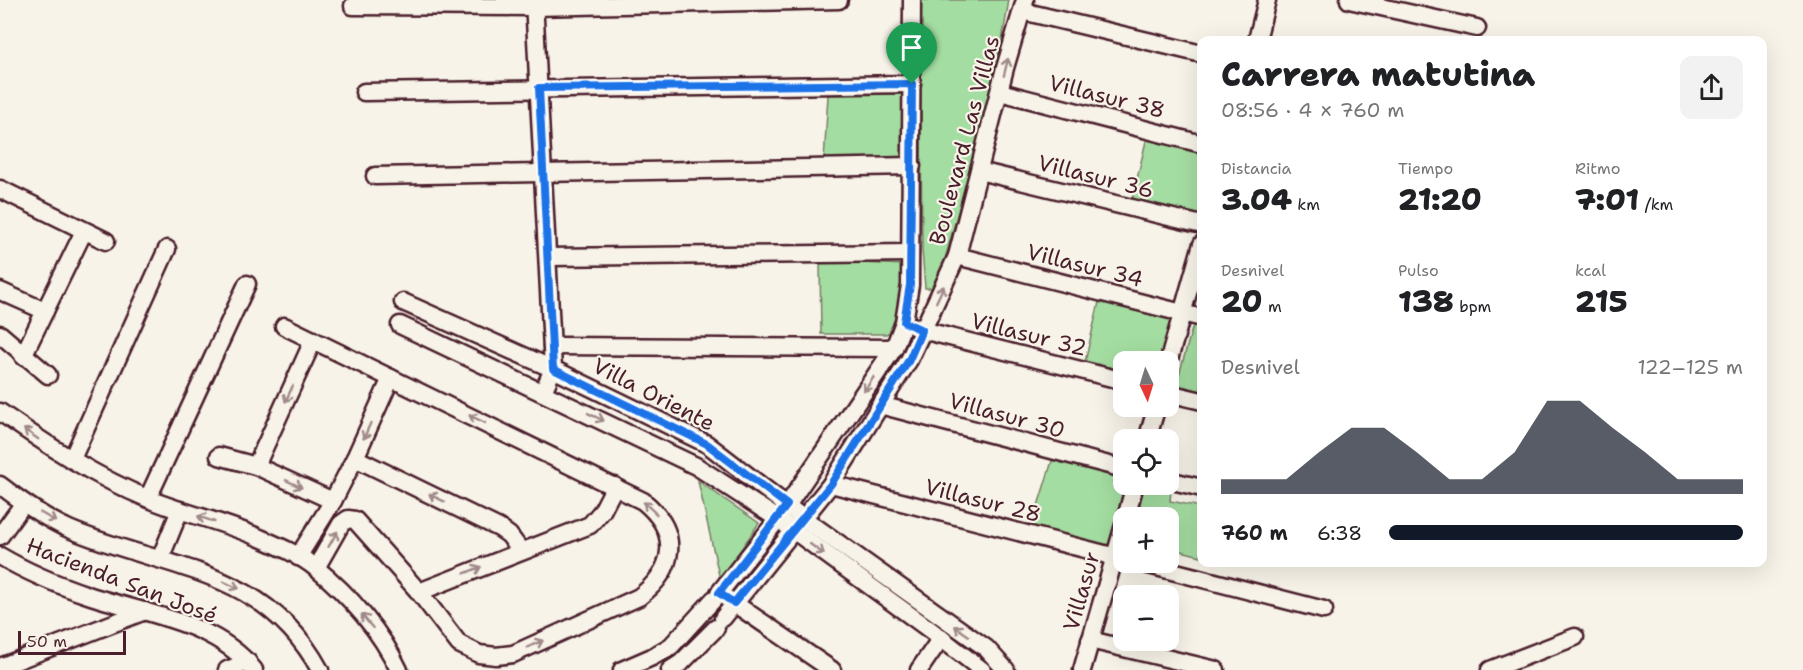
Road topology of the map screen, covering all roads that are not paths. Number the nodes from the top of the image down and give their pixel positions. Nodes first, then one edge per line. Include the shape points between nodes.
1 (839, 0) edge
2 (912, 0) edge
3 (1267, 0) edge
4 (1349, 0) edge
5 (535, 3) edge
6 (1024, 5) edge
7 (353, 6) dead end
8 (1478, 28) dead end
9 (1258, 36) edge
10 (1197, 53) edge
11 (912, 84) junction
12 (539, 88) junction
13 (364, 92) dead end
14 (1000, 92) junction
15 (1197, 143) edge
16 (912, 166) junction
17 (979, 171) junction
18 (543, 173) junction
19 (375, 176) dead end
20 (0, 189) edge
21 (1197, 224) edge
22 (84, 231) junction
23 (105, 241) dead end
24 (167, 249) dead end
25 (910, 253) junction
26 (957, 256) junction
27 (548, 257) junction
28 (1197, 261) edge
29 (246, 284) dead end
30 (0, 291) edge
31 (403, 302) dead end
32 (45, 311) junction
33 (1182, 313) junction
34 (1197, 317) edge
35 (904, 322) junction
36 (284, 326) dead end
37 (400, 326) dead end
38 (922, 330) junction
39 (0, 334) edge
40 (314, 341) junction
41 (552, 346) junction
42 (894, 348) junction
43 (1171, 351) edge
44 (23, 356) junction
45 (553, 369) junction
46 (48, 375) dead end
47 (391, 378) junction
48 (1113, 378) edge
49 (543, 392) junction
50 (1179, 396) edge
51 (1197, 400) edge
52 (880, 405) junction
53 (0, 412) edge
54 (219, 456) dead end
55 (356, 458) junction
56 (72, 459) junction
57 (256, 466) junction
58 (1113, 466) edge
59 (1179, 483) edge
60 (831, 484) junction
61 (0, 485) edge
62 (615, 486) junction
63 (1197, 487) edge
64 (148, 498) junction
65 (333, 501) junction
66 (24, 504) junction
67 (180, 510) junction
68 (782, 512) junction
69 (798, 524) junction
70 (0, 536) edge
71 (520, 551) junction
72 (1113, 556) edge
73 (298, 557) junction
74 (160, 559) junction
75 (4, 562) edge
76 (315, 568) junction
77 (1114, 573) edge
78 (1179, 573) edge
79 (419, 592) junction
80 (717, 596) junction
81 (734, 603) junction
82 (1324, 610) dead end
83 (145, 612) junction
84 (686, 630) junction
85 (941, 638) junction
86 (1575, 638) dead end
87 (1090, 640) junction
88 (696, 648) junction
89 (41, 662) edge
90 (251, 666) edge
91 (0, 667) edge
92 (227, 670) edge
93 (320, 670) edge
94 (399, 670) edge
95 (622, 670) edge
96 (670, 670) edge
97 (832, 670) edge
98 (919, 670) edge
99 (982, 670) edge
100 (1006, 670) edge
101 (1082, 670) edge
102 (1216, 670) edge
103 (1490, 670) edge

1 - 5 street
2 - 11 street, Boulevard Las Villas
3 - 9 street
4 - 8 street
5 - 7 street
5 - 12 street
6 - 10 street
14 -> 6 street, Boulevard Las Villas
11 - 12 street
11 - 16 street, Boulevard Las Villas
12 - 13 street
12 - 18 street
14 - 15 street, Villasur 38
14 - 17 street, Boulevard Las Villas
16 - 18 street
16 - 25 street, Boulevard Las Villas
17 - 21 street, Villasur 36
17 - 26 street, Boulevard Las Villas
18 - 19 street
18 - 27 street
20 - 22 street
22 - 23 street
22 - 32 street
24 - 56 street
25 - 27 street
25 - 35 street, Boulevard Las Villas
26 - 33 street, Villasur 34
38 -> 26 street, Boulevard Las Villas
27 - 41 street
28 - 33 street
29 - 64 street
30 - 32 street
31 - 45 street, Villa Oriente
32 - 44 street
33 - 34 street, Villasur 34
33 - 43 street
35 - 38 street, Villasur 32
35 - 42 street, Boulevard Las Villas
36 - 40 street
37 - 49 street, Villa Oriente
38 - 48 street, Villasur 32
38 - 52 street, Boulevard Las Villas via 909,360
39 - 44 street
40 - 47 street
40 -> 57 street
41 - 42 street
41 - 45 street
42 -> 68 street, Boulevard Las Villas
44 - 46 street
45 - 49 street
45 - 68 street, Villa Oriente via 707,444
47 -> 55 street
62 -> 47 street
49 -> 68 street, Villa Oriente
50 - 51 street
52 - 58 street, Villasur 30
52 - 60 street, Boulevard Las Villas
56 -> 53 street
54 - 57 street
55 - 65 street
71 -> 55 street via 500,528
56 - 64 street
57 -> 65 street
59 - 63 street
60 - 69 street, Boulevard Las Villas
60 - 72 street, Villasur 28
61 - 66 street
62 - 71 street via 590,525
79 -> 62 street via 459,644 479,654 496,656 513,654 639,597 662,575 669,560 666,534 653,509
64 - 67 street
65 - 73 street
66 - 70 street
66 -> 74 street via 68,528
73 -> 67 street via 258,537
67 - 74 street
68 - 69 street, Villa Oriente
68 - 80 street, Boulevard Las Villas
69 - 81 street, Boulevard Las Villas
69 -> 85 street, Villa Oriente
100 -> 69 street, Villa Oriente via 986,648
79 -> 71 street
73 - 76 street
74 -> 93 street via 235,587 274,611 297,634
75 - 83 street, Hacienda San José via 89,596
76 -> 79 street via 341,524 355,520
94 -> 76 street via 371,625
77 - 87 street, Villasur
78 - 82 street
80 - 81 street
80 - 84 street, Boulevard Las Villas
81 - 88 street, Boulevard Las Villas
81 - 97 street
83 - 89 street
83 - 90 street, Hacienda San José via 204,633 229,646
84 - 88 street
84 - 95 street, Boulevard Las Villas via 662,652
85 - 98 street
85 - 99 street, Villa Oriente
86 - 103 street
87 - 101 street, Villasur
87 - 102 street
88 - 96 street, Boulevard Las Villas
89 - 91 street
90 - 92 street

